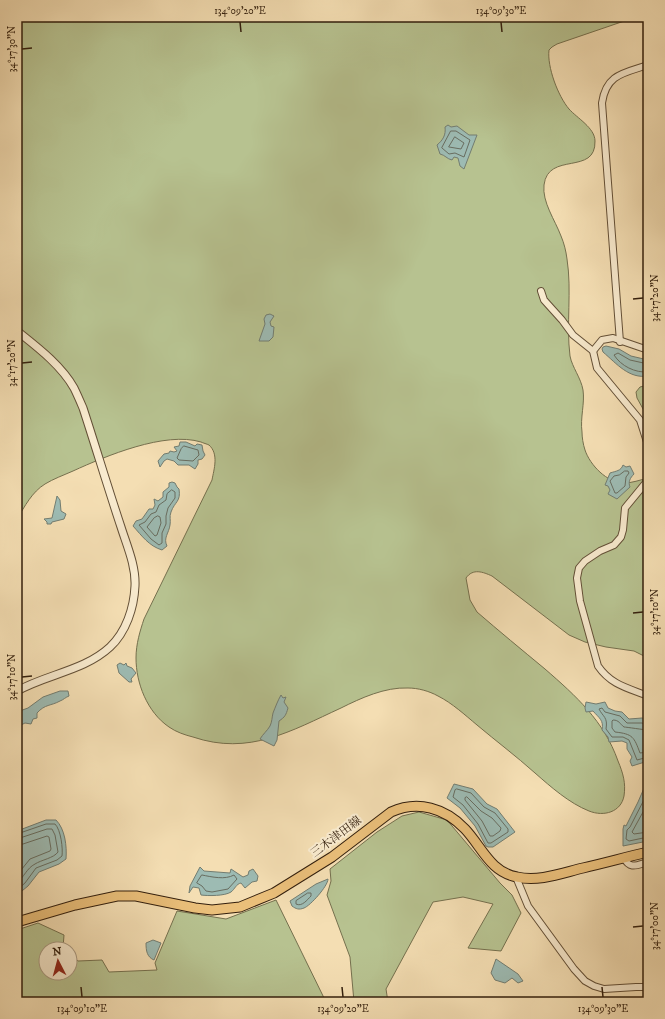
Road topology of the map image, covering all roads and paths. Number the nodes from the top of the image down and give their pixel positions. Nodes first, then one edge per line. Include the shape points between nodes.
1 (648, 65) edge
2 (541, 291) dead end
3 (17, 331) edge
4 (620, 342) junction
5 (648, 350) edge
6 (593, 351) junction
7 (648, 445) edge
8 (648, 480) edge
9 (17, 691) edge
10 (648, 696) edge
11 (648, 852) edge
12 (624, 858) junction
13 (648, 862) edge
14 (516, 877) junction
15 (17, 922) edge
16 (648, 987) edge

1 - 4 street via 613,78 603,93
2 - 6 street via 544,300 574,335
3 - 9 street via 56,365 74,387 129,551 135,585 129,616 122,633 110,647 74,669
4 - 5 street
4 - 6 street via 613,338 602,340
6 - 7 street via 597,368 640,420
8 - 10 street via 625,508 621,537 614,545 585,561 579,568 577,578 580,601 598,666 612,682
11 - 12 main road, 三木津田線
12 - 13 street via 630,866
12 - 14 main road, 三木津田線 via 547,876 528,879
14 - 15 main road, 三木津田線 via 494,866 466,830 454,819 441,811 419,806 400,808 391,812 332,857 274,893 240,907 212,910 136,896 117,896
14 - 16 street via 528,906 585,981 604,989

